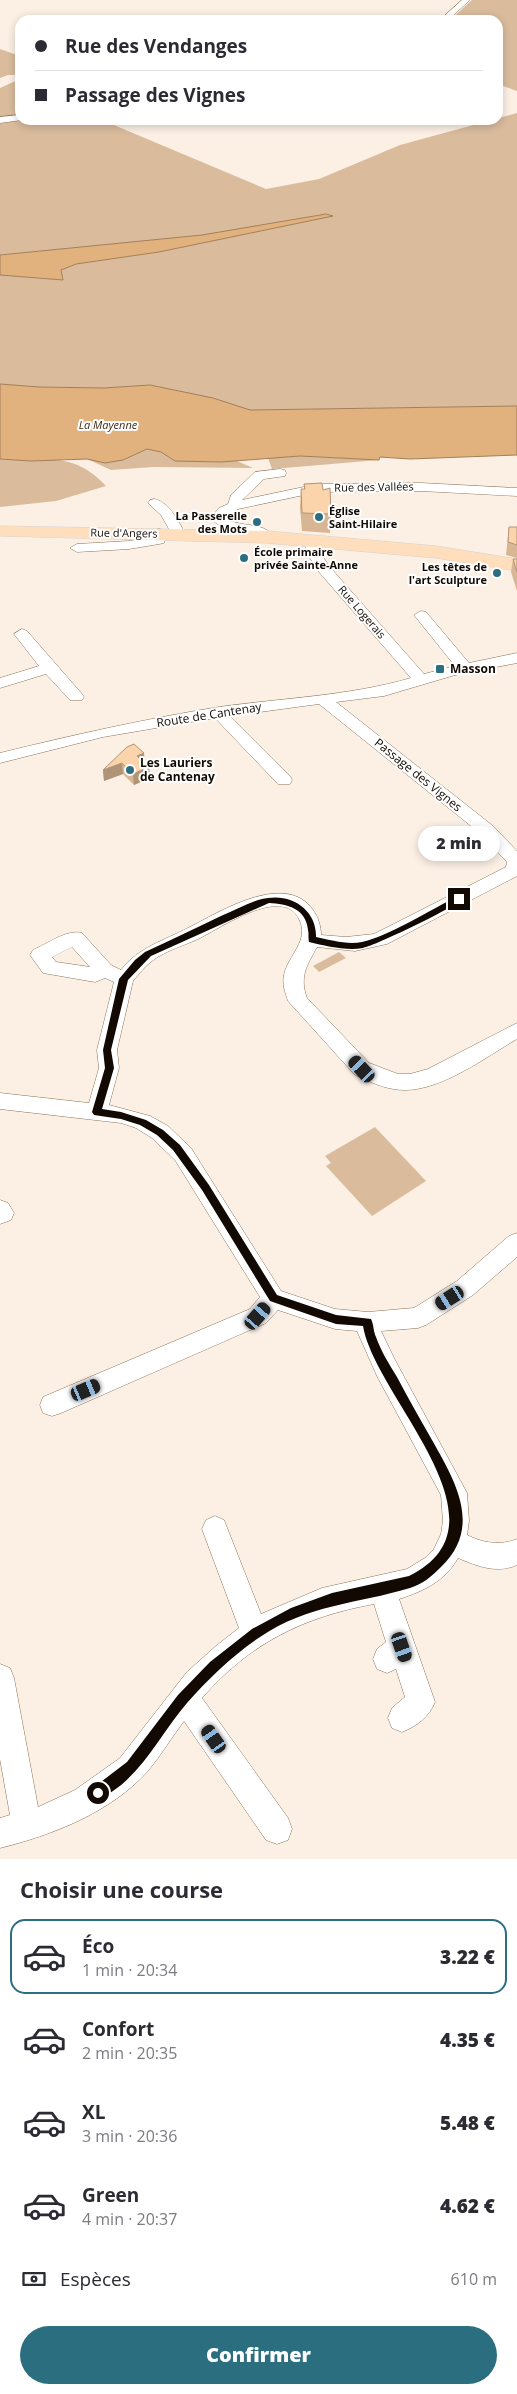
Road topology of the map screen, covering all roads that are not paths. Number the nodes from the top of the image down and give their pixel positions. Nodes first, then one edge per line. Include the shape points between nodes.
1 (466, 0) edge
2 (450, 15) edge
3 (15, 118) edge
4 (0, 120) edge
5 (280, 473) dead end
6 (517, 492) edge
7 (155, 503) dead end
8 (234, 506) junction
9 (0, 531) edge
10 (160, 533) junction
11 (178, 533) junction
12 (267, 537) junction
13 (312, 540) junction
14 (77, 548) dead end
15 (517, 565) edge
16 (421, 615) dead end
17 (22, 634) dead end
18 (517, 658) edge
19 (49, 668) junction
20 (465, 668) junction
21 (420, 680) junction
22 (0, 683) edge
23 (76, 697) dead end
24 (323, 700) junction
25 (220, 712) junction
26 (0, 758) edge
27 (284, 780) dead end
28 (312, 940) junction
29 (517, 1030) edge
30 (0, 1101) edge
31 (97, 1112) junction
32 (0, 1209) edge
33 (0, 1215) edge
34 (517, 1243) edge
35 (274, 1298) junction
36 (368, 1322) junction
37 (52, 1405) dead end
38 (215, 1529) dead end
39 (453, 1542) junction
40 (517, 1552) edge
41 (382, 1589) junction
42 (256, 1633) junction
43 (0, 1678) edge
44 (182, 1700) junction
45 (402, 1718) dead end
46 (278, 1829) dead end
47 (13, 1830) edge

1 - 2 street
3 - 4 street
5 - 8 street via 260,475 236,498
6 - 8 street, Rue des Vallées via 421,487 318,488
7 - 11 street via 166,513
8 - 12 street via 218,518 222,523 262,531
9 - 10 main road, Rue d'Angers
10 - 11 main road, Rue d'Angers
10 - 14 street via 159,540
11 - 12 main road, Rue d'Angers
12 - 13 main road, Rue d'Angers
13 - 15 main road, Rue d'Angers via 436,552
13 - 21 street, Rue Logerais via 313,552 324,569
16 - 20 street
17 - 19 street
18 - 20 street, Route de Cantenay
19 - 22 street
19 - 23 street
20 - 21 street, Route de Cantenay
21 - 24 street, Route de Cantenay via 384,691
24 - 25 street, Route de Cantenay
24 - 28 street, Passage des Vignes via 487,830 516,861 515,870 380,939 347,946
25 - 26 street, Route de Cantenay via 103,732
25 - 27 street via 225,721
28 - 29 street via 294,970 292,990 304,1008 362,1069 371,1074 410,1082 435,1075
28 - 31 street via 308,916 302,908 288,902 268,900 148,954 114,975 107,1050 110,1068
30 - 31 street
31 - 35 street via 143,1122 177,1147
32 - 33 street via 3,1213
34 - 36 street via 465,1288 418,1318
35 - 36 street via 336,1319
35 - 37 street via 258,1316
36 - 39 street via 370,1336 386,1368 454,1493 457,1520
38 - 42 street
39 - 40 street via 480,1554 510,1556
39 - 41 street via 423,1576
41 - 42 street via 332,1599 296,1612
41 - 45 street via 395,1653 421,1702
42 - 44 street via 214,1666
43 - 47 street
44 - 46 street via 193,1708
44 - 47 street via 132,1766 85,1803

